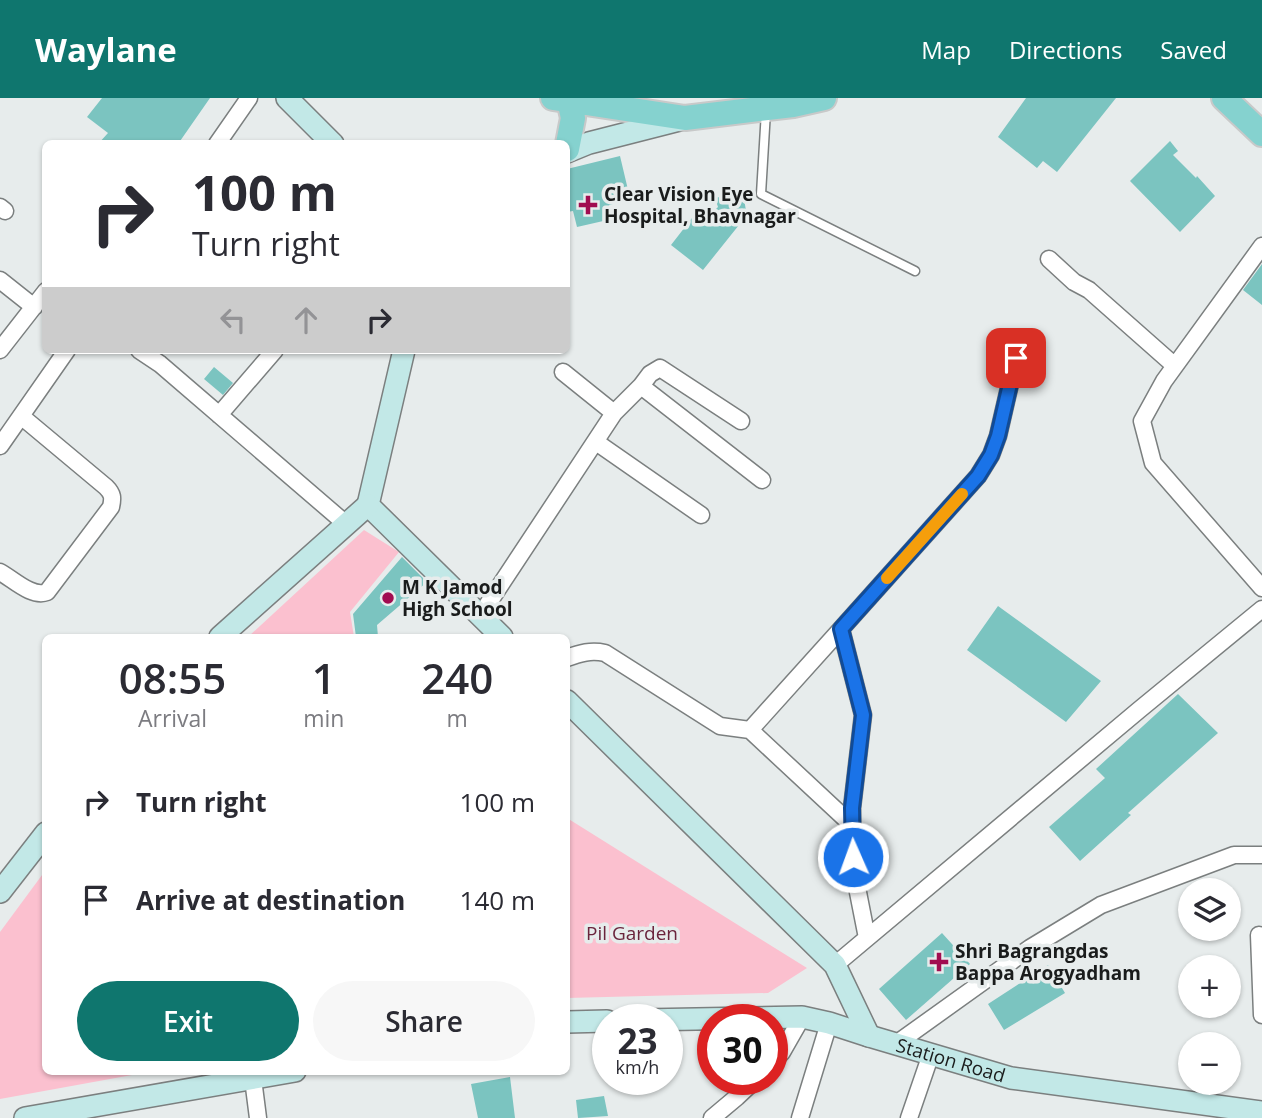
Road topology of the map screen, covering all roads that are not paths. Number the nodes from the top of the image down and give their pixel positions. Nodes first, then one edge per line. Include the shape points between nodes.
1 (249, 98) edge
2 (287, 98) edge
3 (824, 98) edge
4 (1224, 98) edge
5 (1248, 98) edge
6 (573, 100) edge
7 (654, 105) edge
8 (766, 109) junction
9 (1262, 111) edge
10 (685, 118) junction
11 (1262, 134) edge
12 (220, 140) edge
13 (329, 140) edge
14 (569, 140) edge
15 (570, 149) edge
16 (1262, 246) edge
17 (1049, 259) dead end
18 (915, 271) dead end
19 (0, 279) edge
20 (42, 296) edge
21 (34, 307) junction
22 (0, 350) edge
23 (64, 354) edge
24 (272, 354) edge
25 (403, 354) edge
26 (162, 356) edge
27 (1016, 358) dead end
28 (1175, 366) junction
29 (564, 372) dead end
30 (641, 386) junction
31 (614, 413) junction
32 (219, 415) junction
33 (21, 416) junction
34 (741, 421) dead end
35 (596, 442) junction
36 (0, 446) edge
37 (762, 480) dead end
38 (368, 505) junction
39 (701, 515) dead end
40 (346, 524) junction
41 (0, 572) edge
42 (1262, 588) edge
43 (1262, 609) edge
44 (480, 616) junction
45 (841, 629) junction
46 (223, 634) edge
47 (499, 634) edge
48 (570, 657) edge
49 (570, 704) edge
50 (750, 730) junction
51 (852, 825) junction
52 (42, 838) edge
53 (1262, 855) edge
54 (0, 892) edge
55 (1259, 935) dead end
56 (867, 939) junction
57 (835, 965) junction
58 (1262, 1015) edge
59 (802, 1017) junction
60 (683, 1019) edge
61 (592, 1021) edge
62 (570, 1022) edge
63 (829, 1023) junction
64 (869, 1036) junction
65 (788, 1042) edge
66 (896, 1044) junction
67 (931, 1054) junction
68 (274, 1075) edge
69 (253, 1079) junction
70 (739, 1095) edge
71 (1262, 1112) edge
72 (25, 1118) edge
73 (258, 1118) edge
74 (712, 1118) edge
75 (800, 1118) edge
76 (909, 1118) edge

1 - 12 street
2 - 13 main road
3 - 8 main road
4 - 11 main road
5 - 9 main road
6 - 7 main road
6 - 14 main road
7 - 10 main road
8 - 10 main road
8 - 18 lane via 761,194
10 - 15 main road
16 - 28 street
17 - 28 street
19 - 21 street
20 - 21 street
21 - 22 street
23 - 33 street
24 - 32 street
25 - 38 main road
26 - 32 street
27 - 45 street via 998,436 978,476
28 - 42 street via 1142,421 1153,463
29 - 31 street
30 - 31 street
30 - 34 street via 660,368
30 - 37 street
31 - 35 street
32 - 40 street
33 - 36 street
33 - 41 street via 106,487 113,500 47,592 33,592
35 - 39 street
35 - 44 street
38 - 40 main road
38 - 44 main road
40 - 46 main road
43 - 56 street
44 - 47 main road
45 - 50 street
45 - 51 street via 863,715
48 - 50 street via 605,653 720,726
49 - 57 main road
50 - 51 street
51 - 56 street via 854,872
52 - 54 main road
53 - 66 street via 1234,855 1101,905 1030,947
55 - 58 street
56 - 57 street
57 - 64 main road
59 - 60 main road, Station Road
59 - 63 main road, Station Road
59 - 65 street
61 - 62 main road
63 - 64 main road, Station Road
63 - 75 street
64 - 66 main road, Station Road
66 - 67 main road, Station Road
67 - 71 main road, Station Road via 1011,1078
67 - 76 street
68 - 69 main road
69 - 72 main road
69 - 73 street
70 - 74 street

